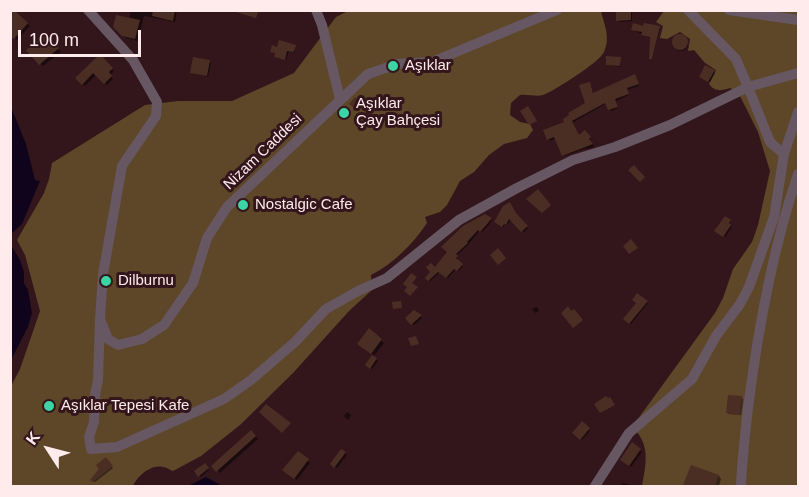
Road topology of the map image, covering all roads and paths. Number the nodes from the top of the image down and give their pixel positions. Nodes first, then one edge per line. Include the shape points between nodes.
1 (88, 10) edge
2 (308, 10) edge
3 (316, 10) edge
4 (556, 10) edge
5 (688, 10) edge
6 (729, 10) edge
7 (798, 20) edge
8 (322, 25) junction
9 (798, 73) edge
10 (748, 87) junction
11 (340, 99) junction
12 (798, 112) edge
13 (783, 154) junction
14 (798, 174) edge
15 (100, 319) junction
16 (595, 486) edge
17 (741, 486) edge

1 - 15 street via 133,60 157,102 156,116 122,166 103,274
2 - 8 street
3 - 8 street
4 - 11 street, Nizam Caddesi via 432,62 397,64 368,74
5 - 10 street via 736,59
6 - 7 street
8 - 11 street
9 - 10 street
10 - 13 street via 770,142
10 - 15 street via 615,147 573,160 459,220 387,278 326,309 295,342 224,399 117,447 96,450 91,449 89,437 99,380
11 - 15 street, Nizam Caddesi via 227,207 207,238 193,283 164,325 142,339 118,345 108,339
12 - 13 street
13 - 16 street via 774,217 740,304 692,379 629,433
14 - 17 street via 764,302 753,365

